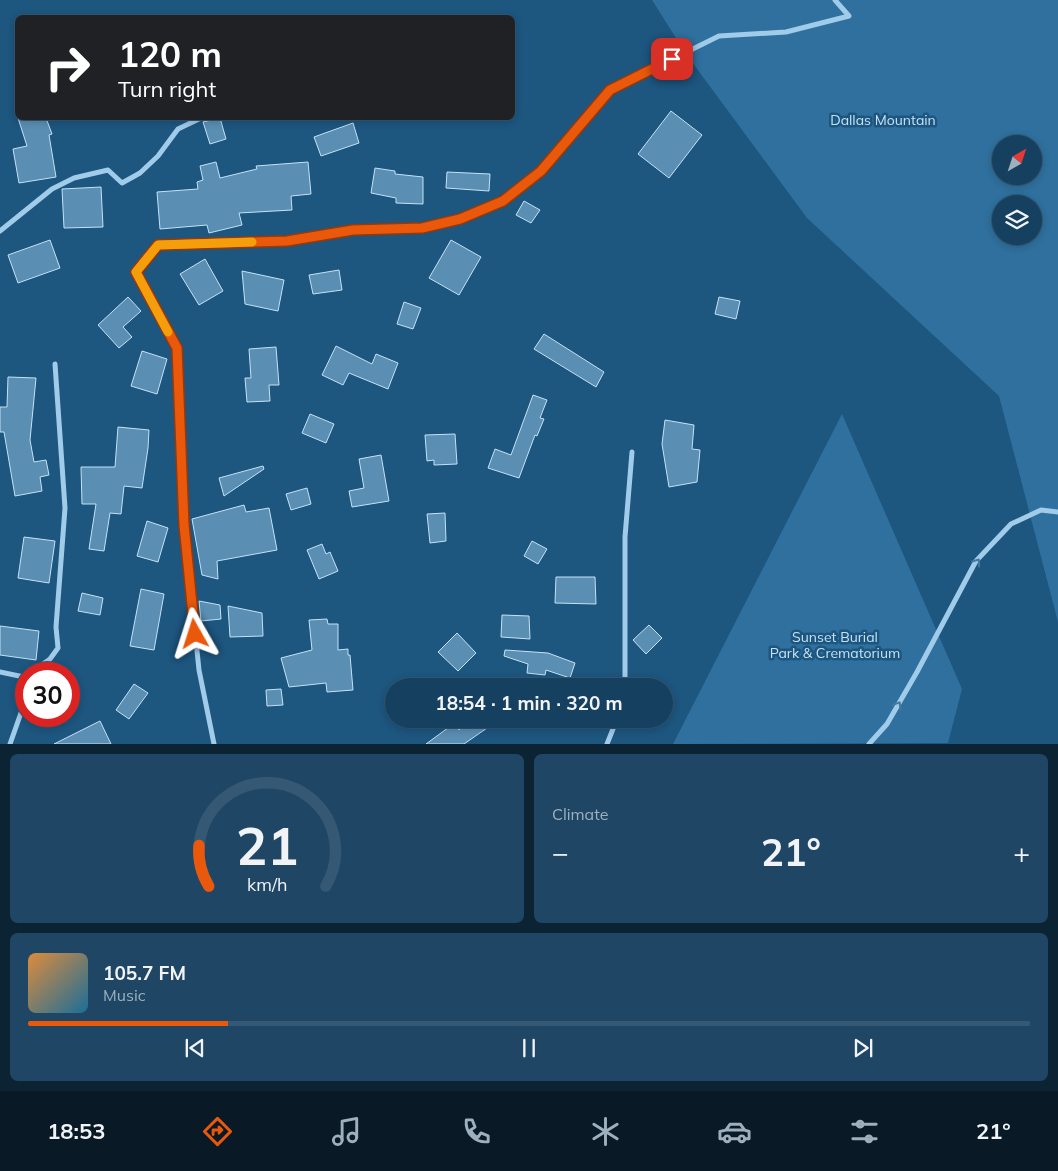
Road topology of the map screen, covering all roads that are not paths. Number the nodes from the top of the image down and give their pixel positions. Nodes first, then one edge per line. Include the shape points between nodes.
1 (835, 0) edge
2 (197, 120) edge
3 (0, 231) edge
4 (55, 364) dead end
5 (632, 452) dead end
6 (1058, 512) edge
7 (46, 662) edge
8 (0, 672) edge
9 (15, 674) edge
10 (626, 678) edge
11 (16, 727) edge
12 (614, 728) edge
13 (212, 743) edge
14 (10, 744) edge
15 (607, 744) edge
16 (869, 744) edge

1 - 13 street via 850,16 786,32 719,36 610,90 541,171 503,201 460,219 422,228 353,230 287,241 158,245 136,272 177,348 184,525 199,670
2 - 3 street via 178,129 158,156 140,173 122,183 108,170 74,178 52,189
4 - 7 street via 65,508 56,627 58,648
5 - 10 street via 625,538
16 -> 6 street via 887,724 976,561 1011,524 1041,510
8 - 9 street
11 - 14 street
12 - 15 street

